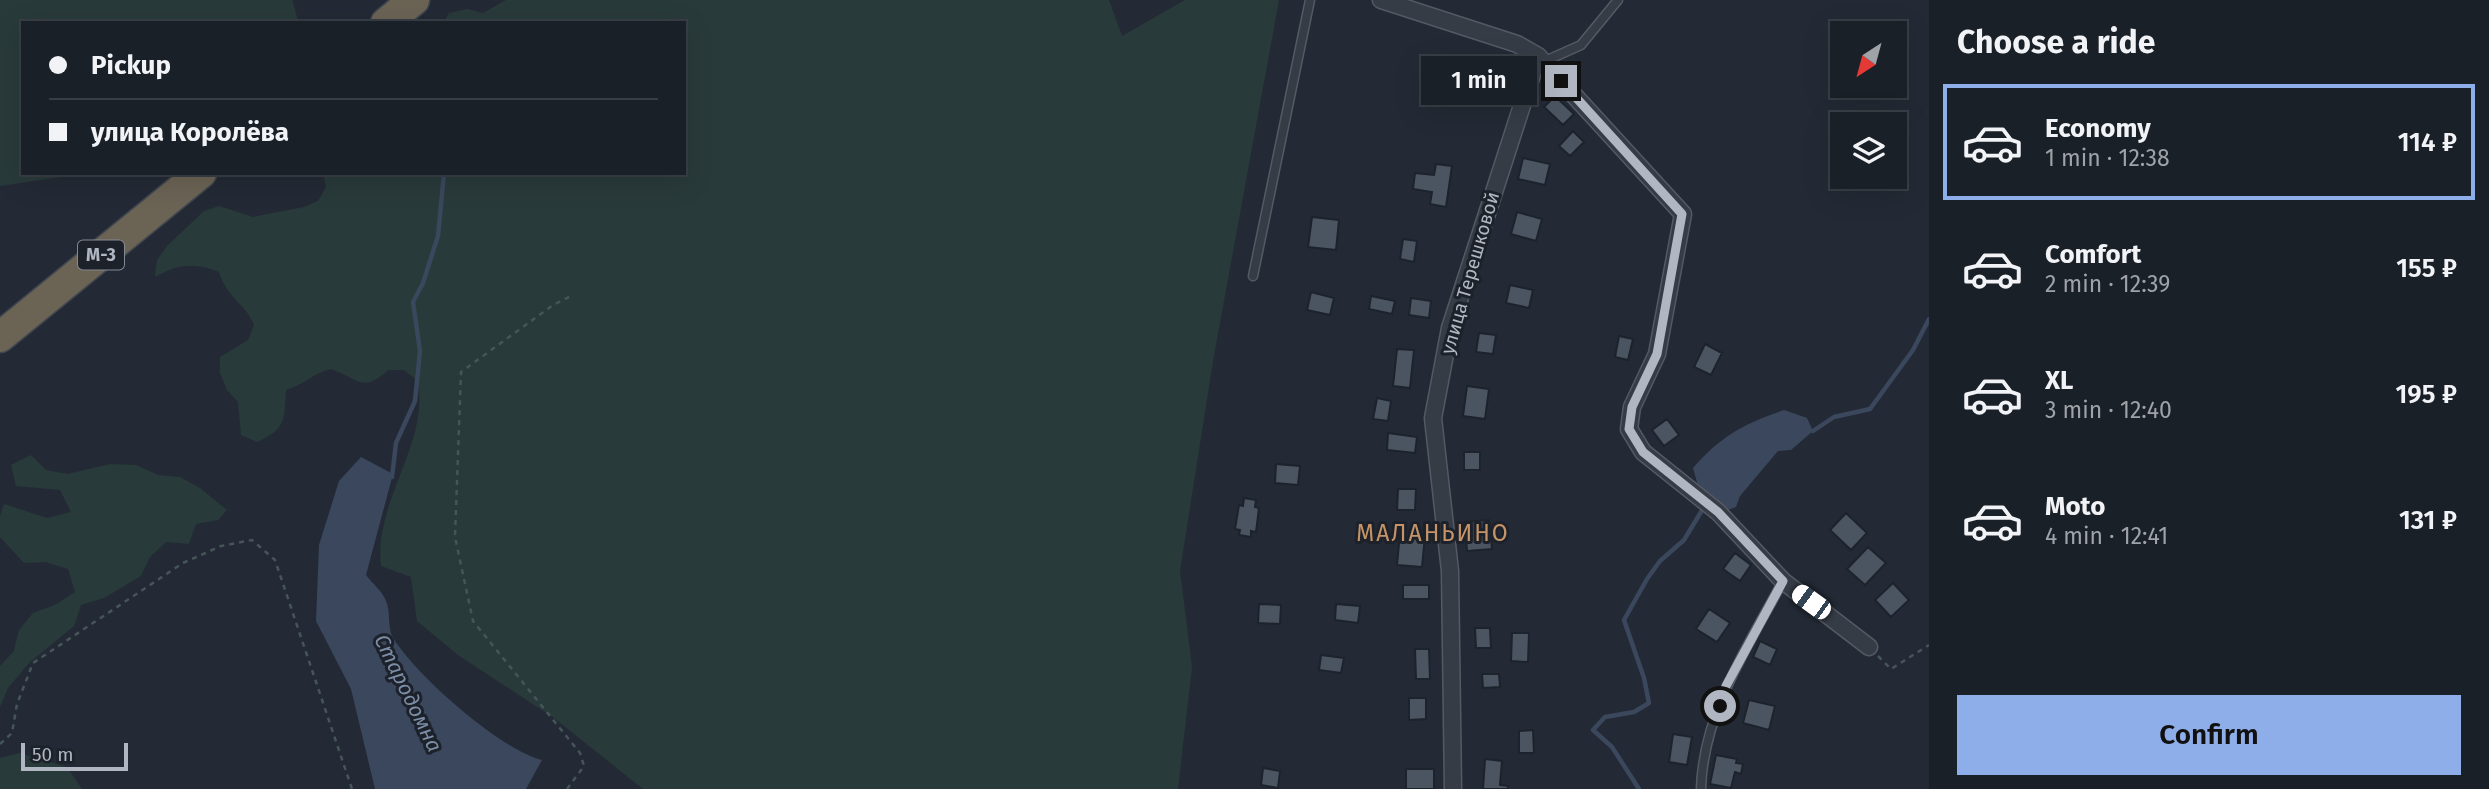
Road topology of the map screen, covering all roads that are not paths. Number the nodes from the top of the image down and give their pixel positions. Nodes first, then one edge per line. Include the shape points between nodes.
1 (414, 0) edge
2 (1310, 0) edge
3 (1381, 0) edge
4 (1618, 0) edge
5 (388, 21) edge
6 (1540, 59) junction
7 (199, 175) edge
8 (1253, 276) dead end
9 (0, 337) edge
10 (1783, 581) junction
11 (1869, 647) road end
12 (1453, 789) edge
13 (1701, 789) edge

1 - 5 highway
2 - 8 lane
3 - 6 street via 1517,44
4 - 6 lane via 1581,45
6 - 10 street via 1682,214 1657,354 1632,407 1629,429 1643,452 1718,512
6 - 12 street, улица Терешковой via 1450,328 1433,418 1450,571
7 - 9 highway, М-3
10 - 11 street
10 - 13 lane via 1726,686 1702,768

